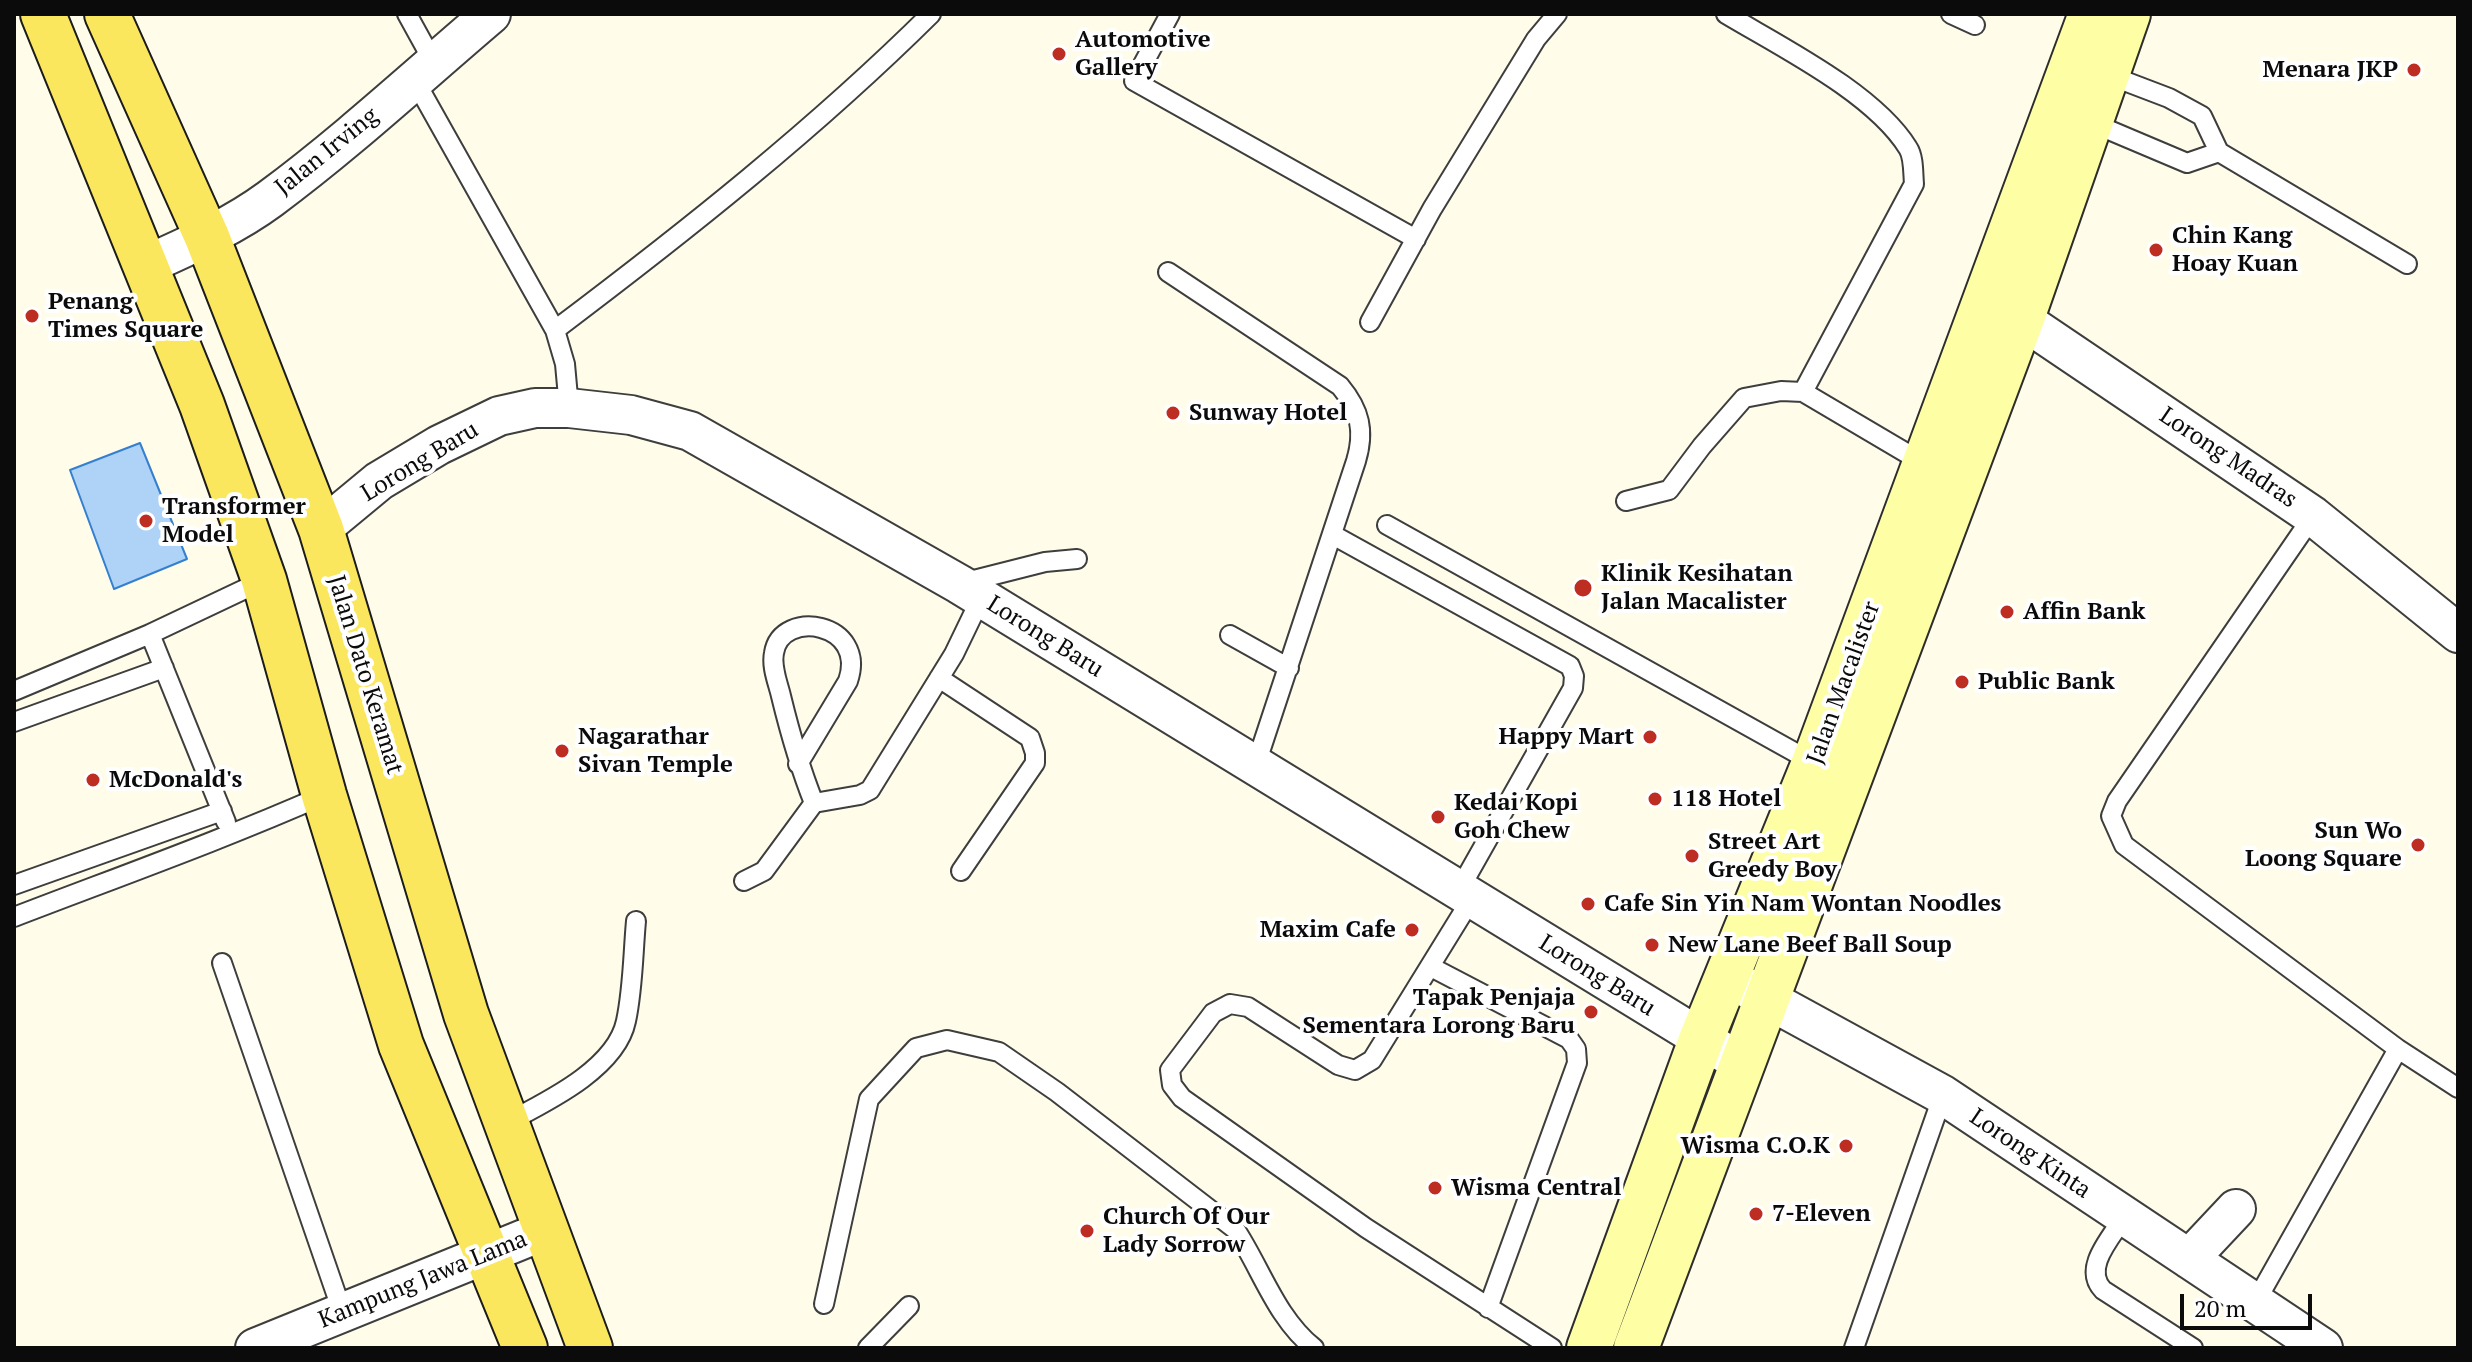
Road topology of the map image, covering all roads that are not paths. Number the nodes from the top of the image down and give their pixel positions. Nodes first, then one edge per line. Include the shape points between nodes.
1 (43, 14) edge
2 (107, 14) edge
3 (407, 14) edge
4 (491, 14) edge
5 (931, 14) edge
6 (1170, 14) edge
7 (1557, 14) edge
8 (1726, 14) edge
9 (1951, 14) edge
10 (2091, 14) edge
11 (2128, 14) edge
12 (1975, 25) dead end
13 (424, 71) junction
14 (2109, 71) junction
15 (2090, 122) junction
16 (2219, 152) junction
17 (207, 237) junction
18 (1416, 239) junction
19 (2407, 264) dead end
20 (146, 265) junction
21 (1168, 272) dead end
22 (2005, 308) junction
23 (1370, 322) dead end
24 (555, 330) junction
25 (1803, 392) junction
26 (569, 408) junction
27 (1925, 464) junction
28 (1626, 501) dead end
29 (2313, 516) junction
30 (1387, 525) dead end
31 (321, 529) junction
32 (1333, 535) junction
33 (1077, 559) dead end
34 (264, 580) junction
35 (970, 591) junction
36 (2458, 633) edge
37 (150, 634) junction
38 (1230, 635) dead end
39 (164, 668) junction
40 (1289, 668) junction
41 (939, 678) junction
42 (14, 691) edge
43 (14, 722) edge
44 (1814, 763) junction
45 (798, 764) junction
46 (1255, 767) junction
47 (324, 795) junction
48 (814, 803) junction
49 (222, 811) junction
50 (232, 835) junction
51 (961, 871) dead end
52 (744, 881) dead end
53 (14, 885) edge
54 (1466, 894) junction
55 (14, 917) edge
56 (636, 921) dead end
57 (222, 963) dead end
58 (1431, 967) junction
59 (1727, 977) junction
60 (1767, 998) junction
61 (1701, 1040) junction
62 (2398, 1049) junction
63 (1741, 1063) junction
64 (2458, 1088) edge
65 (1943, 1095) junction
66 (506, 1123) junction
67 (2236, 1209) dead end
68 (2124, 1217) junction
69 (546, 1230) junction
70 (485, 1255) junction
71 (2189, 1259) junction
72 (2255, 1303) junction
73 (824, 1304) dead end
74 (909, 1306) dead end
75 (1488, 1308) junction
76 (342, 1311) junction
77 (2301, 1342) edge
78 (255, 1348) edge
79 (525, 1348) edge
80 (590, 1348) edge
81 (868, 1348) edge
82 (1314, 1348) edge
83 (1552, 1348) edge
84 (1589, 1348) edge
85 (1636, 1348) edge
86 (1854, 1348) edge
87 (2193, 1348) edge

1 - 20 main road
2 - 17 main road, Jalan Dato Keramat
3 - 13 lane
4 - 13 street, Jalan Irving
5 - 24 lane via 872,73 684,231
6 - 18 lane via 1134,81
7 - 18 lane via 1536,39
8 - 25 lane via 1838,82 1876,112 1910,150 1914,184
9 - 12 lane
10 - 22 main road, Jalan Macalister
11 - 14 main road, Jalan Macalister
13 - 17 street, Jalan Irving via 268,200
13 - 24 lane
14 - 15 main road, Jalan Macalister
14 - 16 lane via 2202,116
15 - 16 lane via 2187,163
15 - 22 main road, Jalan Macalister
16 - 19 lane
17 - 20 street, Jalan Irving
17 - 31 main road, Jalan Dato Keramat
18 - 23 lane
20 - 34 main road
21 - 32 lane via 1340,386 1352,401 1361,422 1361,444
22 - 27 main road, Jalan Macalister
22 - 29 street, Lorong Madras
22 - 60 main road, Jalan Macalister
24 - 26 lane
25 - 27 lane
25 - 28 lane via 1744,398 1669,490
26 - 31 street, Lorong Baru via 499,416 451,439 379,481
26 - 35 street, Lorong Baru via 631,415 690,431
27 - 44 main road, Jalan Macalister
29 - 36 street, Lorong Madras
29 - 62 lane via 2111,816 2124,845
30 - 44 lane
31 - 66 main road, Jalan Dato Keramat via 466,1014
32 - 40 lane
32 - 54 lane via 1570,666 1574,676 1573,688
33 - 35 lane via 1045,562
34 - 37 lane
34 - 47 main road
35 - 41 lane via 954,654
35 - 46 street, Lorong Baru
37 - 39 lane
37 - 42 lane
38 - 40 lane
39 - 43 lane
39 - 49 lane
40 - 46 lane
41 - 48 lane via 870,790
41 - 51 lane via 1030,738 1035,753 1035,763
44 - 59 main road, Jalan Macalister
45 - 45 lane via 773,657 780,638 799,627 820,627 837,634 850,649 853,667
45 - 48 lane
46 - 54 street, Lorong Baru
47 - 50 lane
47 - 70 main road via 401,1045
48 - 52 lane via 764,871
49 - 50 lane
49 - 53 lane
50 - 55 lane
54 - 58 lane
54 - 61 street, Lorong Baru
56 - 66 lane via 626,1023 616,1047 568,1091
57 - 76 lane
58 - 75 lane via 1569,1039 1576,1049 1577,1063
58 - 75 lane via 1372,1060 1355,1070 1338,1065 1248,1007 1230,1004 1213,1013 1170,1070 1172,1085 1218,1124
59 - 60 street, Lorong Kinta
59 - 61 main road, Jalan Macalister
60 - 63 main road, Jalan Macalister
60 - 65 street, Lorong Kinta
61 - 63 street, Lorong Baru
61 - 84 main road, Jalan Macalister
62 - 64 lane
62 - 72 lane
63 - 85 main road, Jalan Macalister
65 - 68 street, Lorong Kinta
65 - 86 lane
66 - 69 main road, Jalan Dato Keramat
67 - 71 street
68 - 71 street, Lorong Kinta
68 - 87 lane via 2096,1263 2096,1282
69 - 70 street, Kampung Jawa Lama
69 - 80 main road, Jalan Dato Keramat
70 - 76 street, Kampung Jawa Lama
70 - 79 main road
71 - 72 street, Lorong Kinta
72 - 77 street, Lorong Kinta
73 - 82 lane via 869,1099 916,1048 947,1040 999,1052 1235,1229 1280,1310
74 - 81 lane
75 - 83 lane
76 - 78 street, Kampung Jawa Lama

